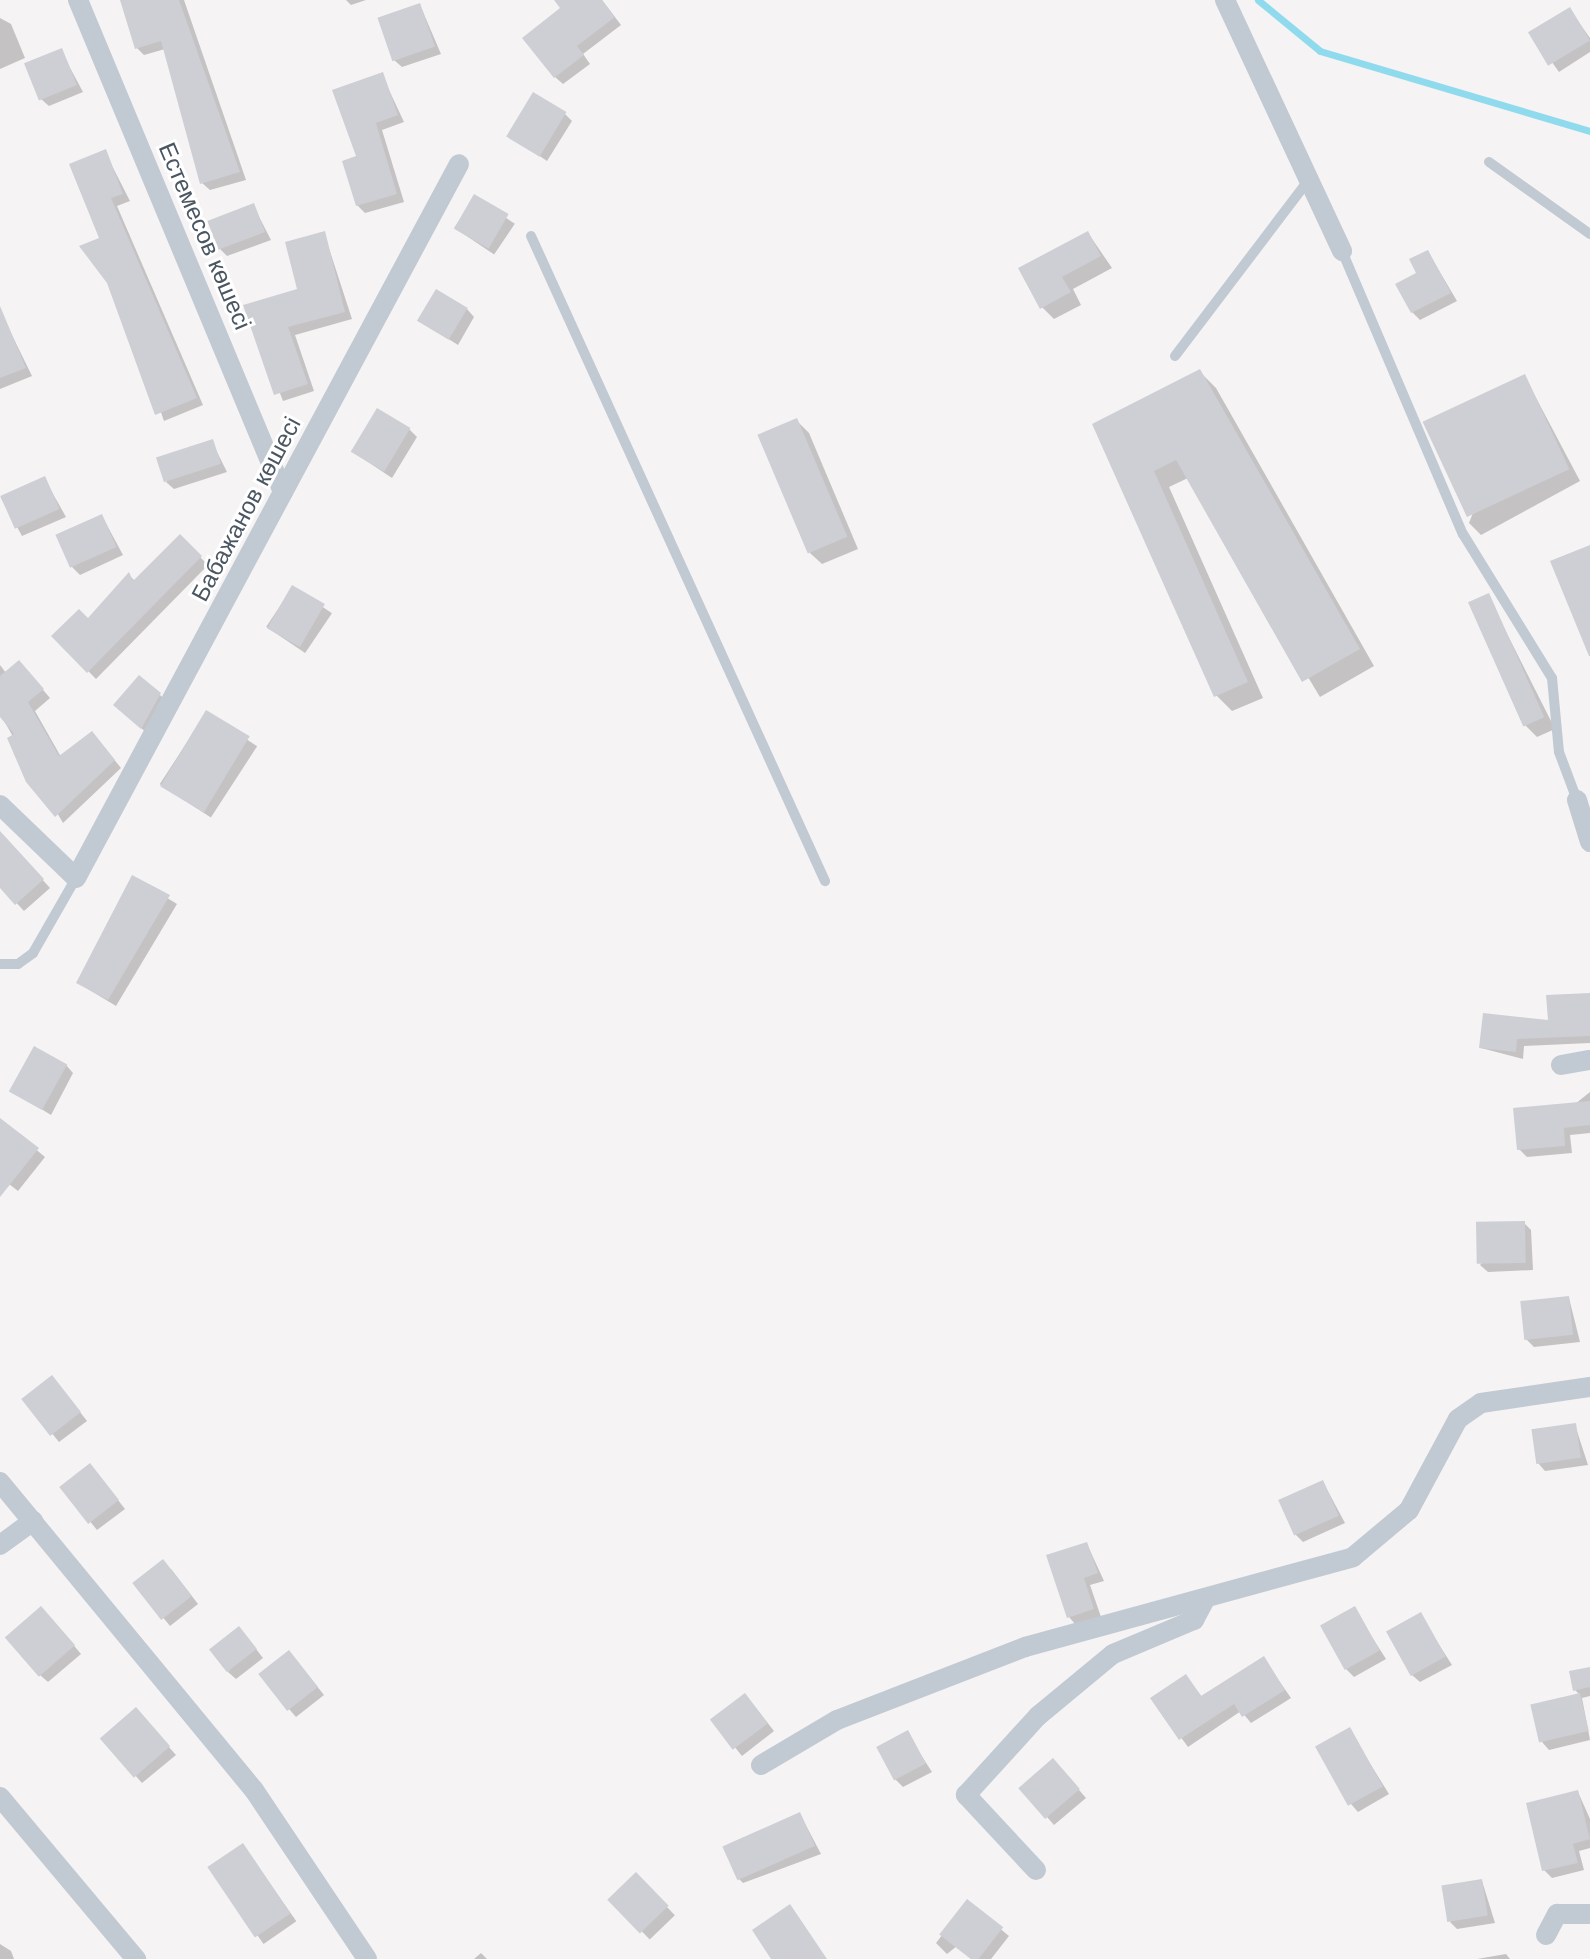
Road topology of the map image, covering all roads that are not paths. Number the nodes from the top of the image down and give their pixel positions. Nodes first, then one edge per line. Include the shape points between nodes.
1 (78, 0) edge
2 (1225, 0) edge
3 (1489, 162) dead end
4 (459, 164) dead end
5 (1308, 181) junction
6 (1590, 234) edge
7 (531, 236) dead end
8 (1342, 251) joint
9 (1175, 356) dead end
10 (283, 492) junction
11 (1577, 800) joint
12 (0, 805) edge
13 (1589, 834) edge
14 (76, 878) junction
15 (825, 881) dead end
16 (0, 964) edge
17 (1590, 1060) edge
18 (1561, 1065) dead end
19 (1590, 1387) edge
20 (0, 1482) edge
21 (33, 1521) junction
22 (0, 1545) edge
23 (1204, 1601) junction
24 (761, 1765) dead end
25 (0, 1797) edge
26 (1036, 1870) dead end
27 (1590, 1914) edge
28 (1546, 1935) dead end
29 (136, 1959) edge
30 (367, 1959) edge

1 - 10 street, Естемесов көшесі
2 - 5 street
3 - 6 lane
4 - 10 street, Бабажанов көшесі
5 - 8 street
5 - 9 lane
7 - 15 lane
8 - 11 lane via 1463,534 1552,678 1559,752
10 - 14 street, Бабажанов көшесі
11 - 13 street
12 - 14 street
14 - 16 lane via 33,953 18,964
17 - 18 street
19 - 23 street via 1481,1403 1458,1419 1409,1510 1385,1536 1353,1557
20 - 21 street
21 - 22 street
21 - 30 street via 254,1790
23 - 24 street via 1025,1647 837,1720
23 - 26 street via 1194,1620 1113,1654 1038,1716 966,1795
25 - 29 street
27 - 28 street via 1557,1914

